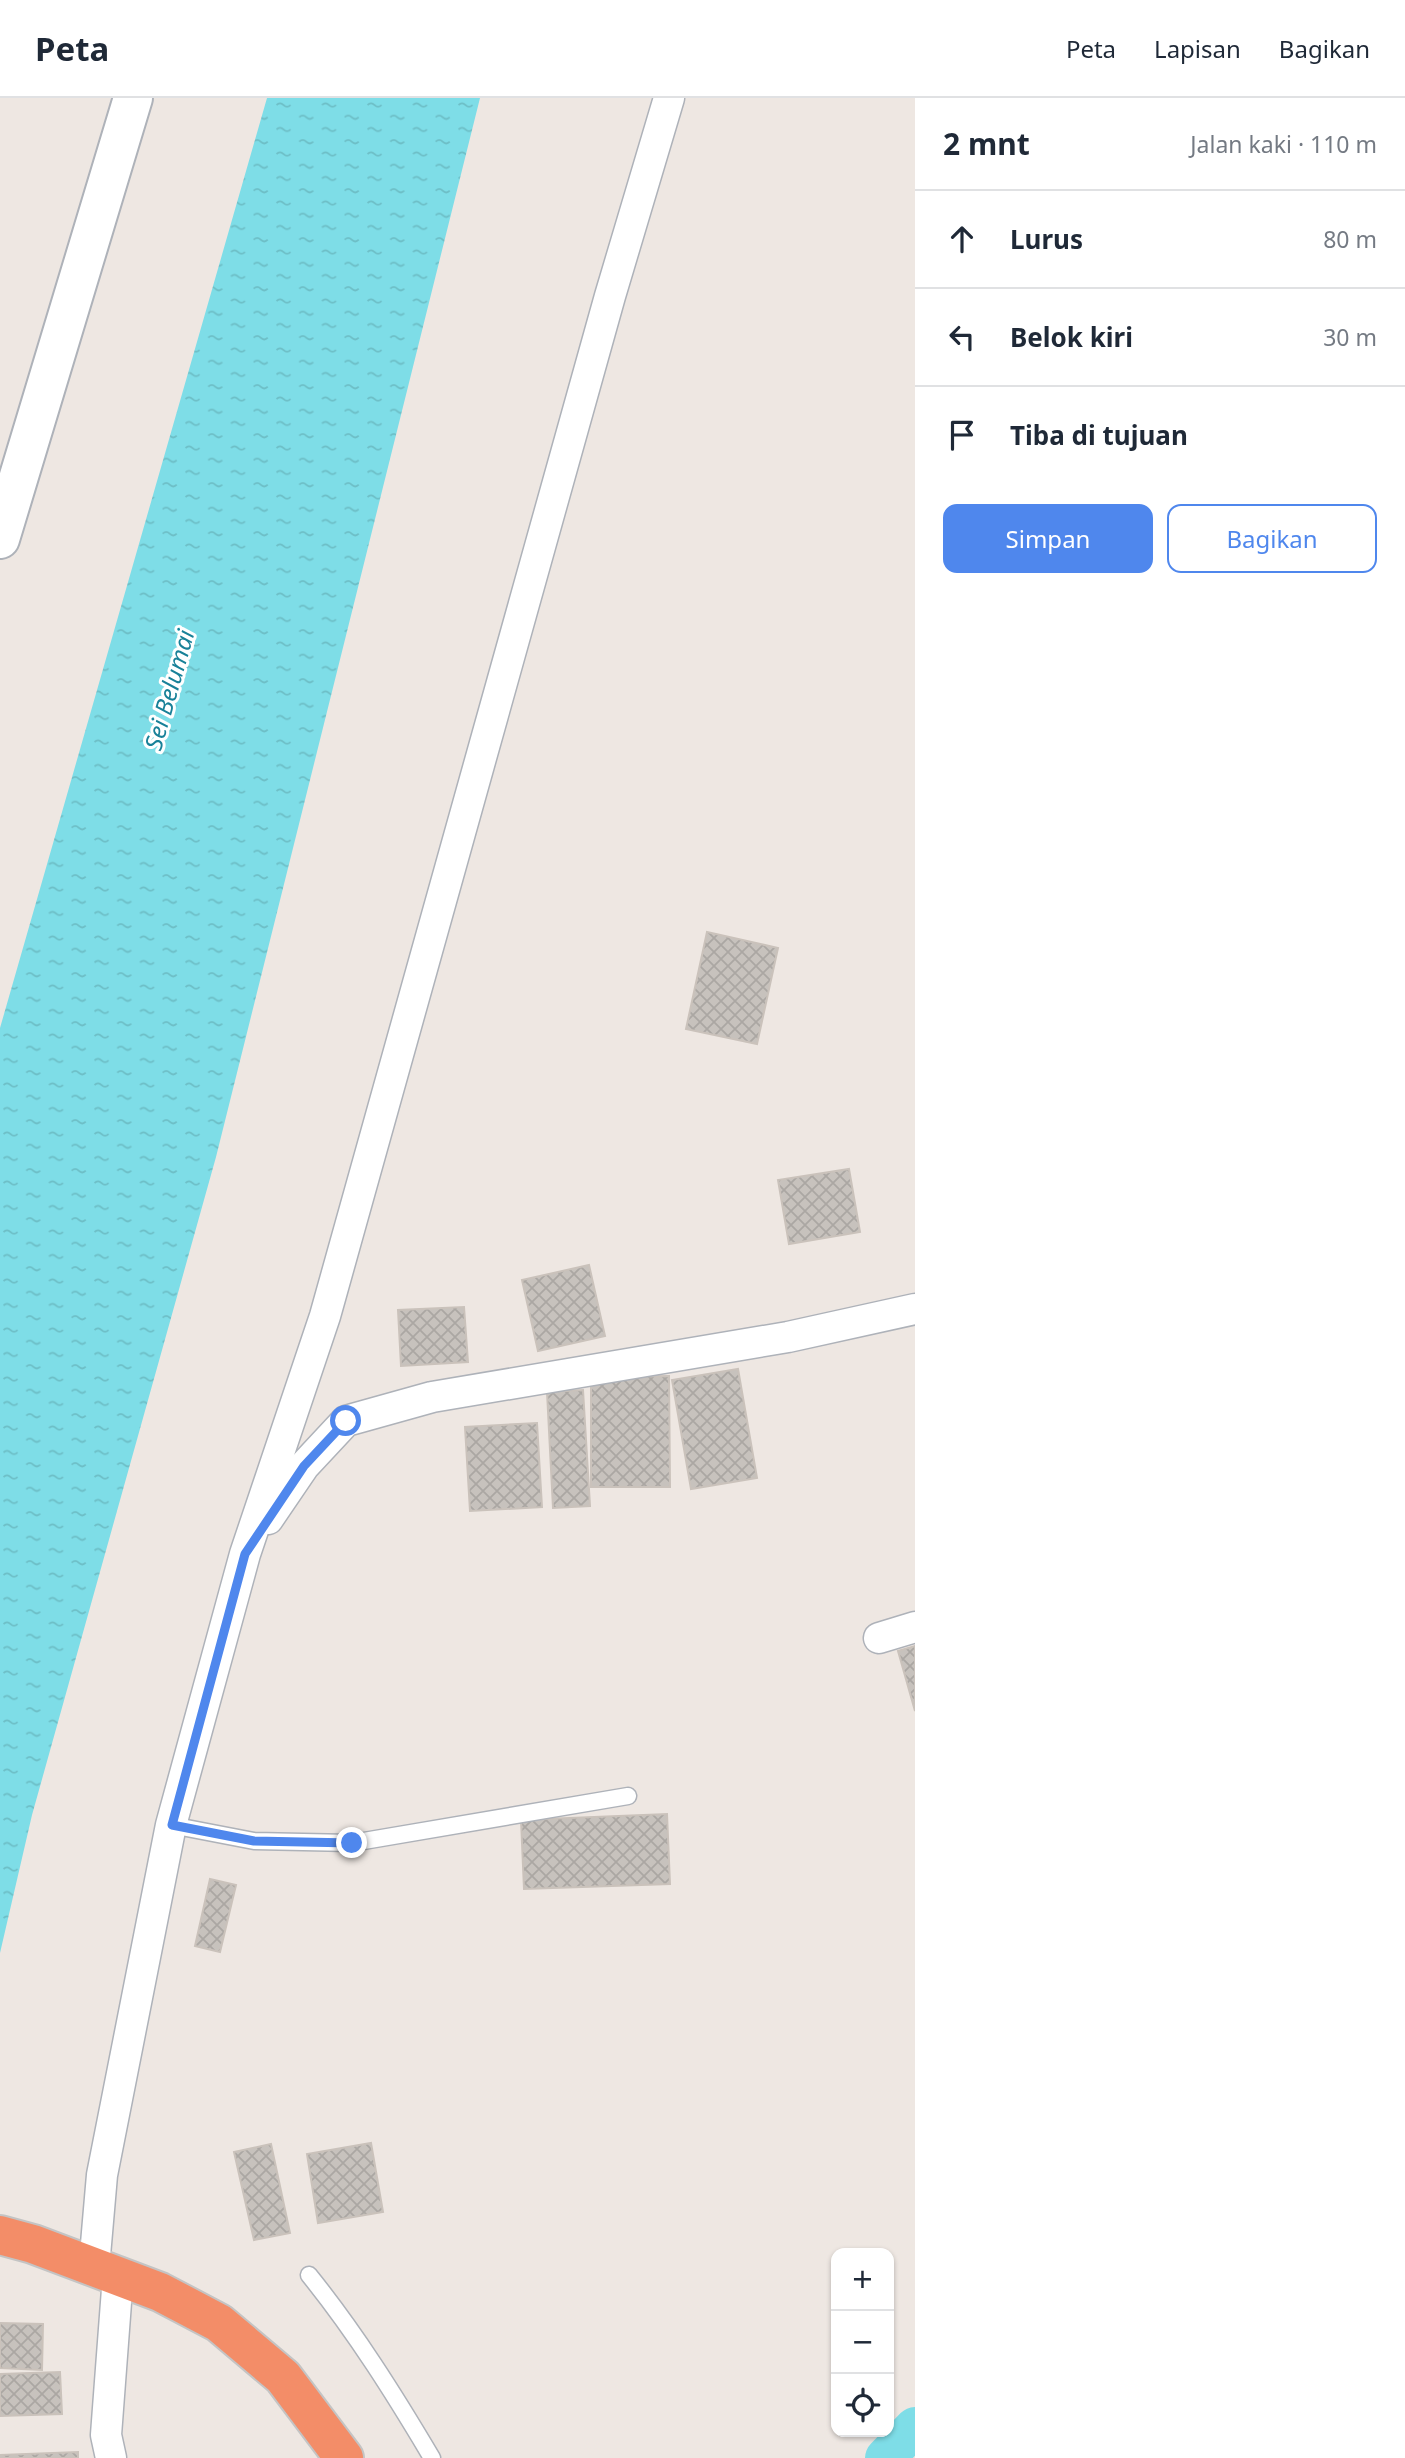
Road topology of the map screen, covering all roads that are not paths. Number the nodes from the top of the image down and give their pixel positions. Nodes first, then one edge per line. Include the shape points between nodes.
1 (133, 98) edge
2 (669, 98) edge
3 (0, 539) edge
4 (915, 1309) edge
5 (245, 1554) junction
6 (915, 1627) edge
7 (879, 1639) dead end
8 (628, 1796) dead end
9 (172, 1825) junction
10 (16, 2239) edge
11 (106, 2272) junction
12 (309, 2275) dead end
13 (111, 2458) edge
14 (344, 2458) edge
15 (432, 2458) edge

1 - 3 street
2 - 5 street via 325,1317
4 - 5 street via 788,1337 432,1397 346,1421 304,1466
5 - 9 street
6 - 7 street
8 - 9 lane via 352,1843 254,1841
9 - 11 street via 102,2175
10 - 11 highway
11 - 13 street via 106,2434
11 - 14 highway via 160,2292 219,2323 283,2377
12 - 15 lane via 376,2366

